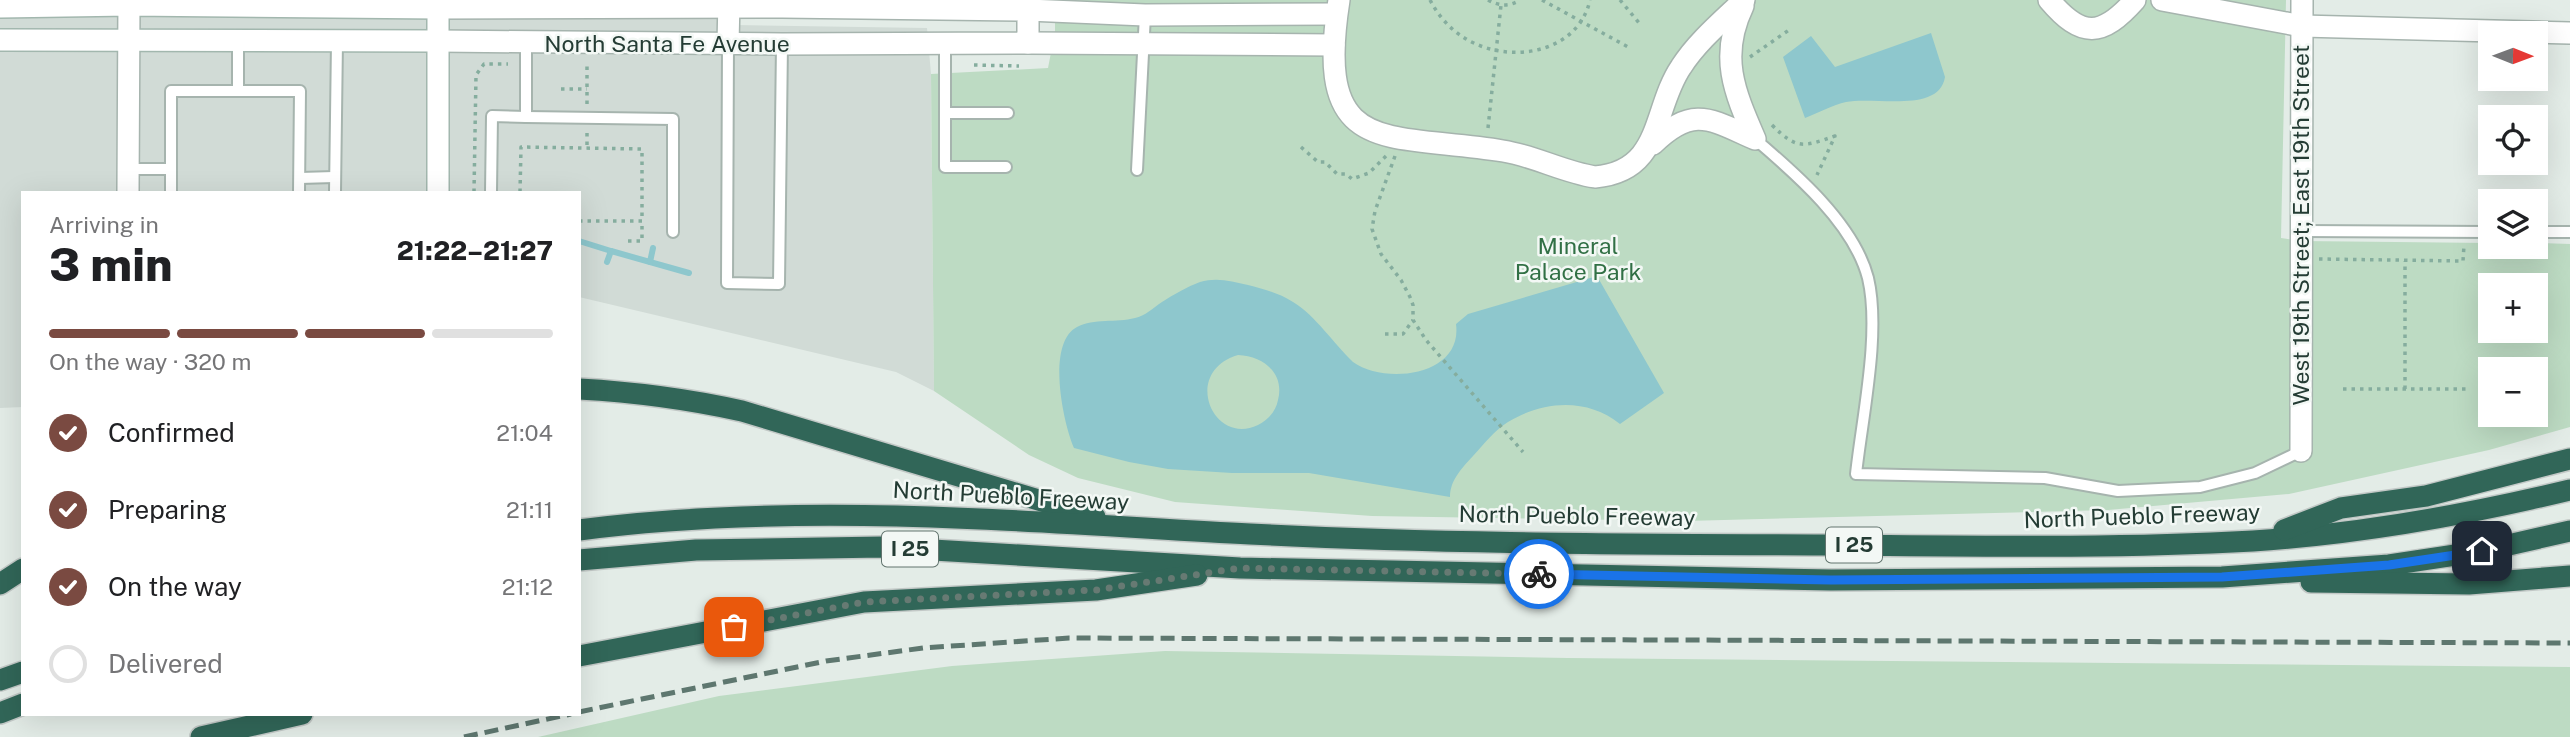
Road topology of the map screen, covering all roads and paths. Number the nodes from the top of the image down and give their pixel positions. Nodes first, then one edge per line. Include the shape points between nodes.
1 (1430, 0) edge
2 (1488, 0) edge
3 (1520, 0) edge
4 (1542, 0) edge
5 (1590, 0) edge
6 (1620, 0) edge
7 (1745, 0) edge
8 (2049, 0) edge
9 (2135, 0) edge
10 (2162, 0) edge
11 (2302, 0) edge
12 (129, 3) edge
13 (438, 4) edge
14 (729, 4) edge
15 (935, 5) edge
16 (1028, 5) edge
17 (1501, 5) junction
18 (0, 7) edge
19 (1338, 7) edge
20 (1145, 15) junction
21 (1582, 21) junction
22 (1640, 24) dead end
23 (2294, 25) junction
24 (1789, 30) dead end
25 (2570, 33) edge
26 (129, 39) junction
27 (0, 40) edge
28 (238, 40) junction
29 (337, 41) junction
30 (438, 41) junction
31 (945, 43) junction
32 (1028, 43) junction
33 (1143, 43) junction
34 (728, 44) junction
35 (782, 44) junction
36 (1334, 45) junction
37 (1630, 48) dead end
38 (1496, 50) junction
39 (526, 54) junction
40 (1742, 61) dead end
41 (575, 64) dead end
42 (945, 65) junction
43 (1018, 66) dead end
44 (561, 89) dead end
45 (587, 89) junction
46 (238, 91) junction
47 (945, 113) junction
48 (1008, 113) dead end
49 (526, 117) junction
50 (587, 118) junction
51 (1769, 122) dead end
52 (1755, 139) junction
53 (1301, 147) dead end
54 (1486, 149) junction
55 (1646, 150) junction
56 (1006, 167) dead end
57 (128, 169) junction
58 (171, 169) junction
59 (1137, 170) dead end
60 (334, 177) junction
61 (300, 178) junction
62 (437, 188) edge
63 (1810, 190) junction
64 (128, 191) edge
65 (171, 191) edge
66 (299, 191) edge
67 (335, 191) edge
68 (474, 191) edge
69 (491, 191) edge
70 (520, 191) edge
71 (581, 221) edge
72 (642, 221) junction
73 (2300, 231) junction
74 (673, 232) dead end
75 (2464, 232) junction
76 (2478, 232) edge
77 (2548, 232) edge
78 (2570, 232) edge
79 (626, 240) dead end
80 (2317, 259) dead end
81 (2405, 261) junction
82 (1413, 320) junction
83 (1385, 334) dead end
84 (581, 389) edge
85 (2343, 389) dead end
86 (2405, 389) junction
87 (2468, 389) dead end
88 (2301, 450) joint
89 (1523, 452) dead end
90 (2570, 459) edge
91 (2570, 489) edge
92 (1134, 527) junction
93 (581, 530) edge
94 (2570, 531) edge
95 (2257, 541) junction
96 (581, 560) edge
97 (1240, 568) junction
98 (21, 570) edge
99 (2570, 576) edge
100 (2222, 577) junction
101 (0, 584) edge
102 (581, 656) edge
103 (21, 673) edge
104 (0, 680) edge
105 (21, 706) edge
106 (0, 713) edge
107 (293, 716) edge
108 (201, 737) edge

1 - 38 path via 1453,30
2 - 17 path
3 - 17 path
4 - 21 path
5 - 21 path
6 - 22 path
7 - 52 street, North Santa Fe Avenue via 1735,23 1730,66
7 - 55 street, North Santa Fe Avenue via 1681,66
8 - 9 street via 2064,18 2091,29 2113,22
10 - 23 street
11 - 23 street, West 19th Street; East 19th Street
12 - 13 street, North Santa Fe Avenue
12 - 18 street, North Santa Fe Avenue
12 - 26 street
13 - 14 street, North Santa Fe Avenue
13 - 30 street
14 - 15 street, North Santa Fe Avenue
14 - 34 street
15 - 16 street, North Santa Fe Avenue
16 - 20 street, North Santa Fe Avenue
16 - 32 street
17 - 38 path
19 - 20 street, North Santa Fe Avenue
19 - 36 street, North Santa Fe Avenue
20 - 33 lane
21 - 37 path
21 - 38 path via 1553,46
23 - 25 street
23 - 73 street, West 19th Street; East 19th Street
24 - 40 path
26 - 27 street, North Santa Fe Avenue
26 - 28 street, North Santa Fe Avenue
26 - 57 street
28 - 29 street, North Santa Fe Avenue
28 - 46 lane
29 - 30 street, North Santa Fe Avenue
29 - 60 lane
30 - 39 street, North Santa Fe Avenue
30 - 62 street
31 - 32 street, North Santa Fe Avenue
31 - 35 street, North Santa Fe Avenue
31 - 42 lane
32 - 33 street, North Santa Fe Avenue
33 - 36 street, North Santa Fe Avenue
33 - 59 lane
34 - 35 street, North Santa Fe Avenue
34 - 35 lane via 727,283 779,284
34 - 39 street, North Santa Fe Avenue
36 - 54 street, North Santa Fe Avenue via 1338,92 1359,125 1385,137
38 - 54 path
39 - 49 lane
39 - 68 path via 484,64 476,75
41 - 45 path via 587,64
42 - 43 path
42 - 47 lane
44 - 45 path
45 - 50 path
46 - 58 lane via 171,91
46 - 61 lane via 300,91
47 - 48 lane
47 - 56 lane via 944,167
49 - 50 lane
49 - 69 lane via 492,116
50 - 74 lane via 673,119
51 - 63 path via 1799,145 1835,136
52 - 55 street, North Santa Fe Avenue via 1693,119 1671,126
52 - 63 lane
53 - 82 path via 1337,174 1352,179 1369,173 1398,149 1372,229 1381,254 1410,297
54 - 55 street, North Santa Fe Avenue via 1595,177 1621,172
57 - 58 lane
57 - 64 street
58 - 65 lane
60 - 61 lane
60 - 67 lane
61 - 66 lane
63 - 88 lane via 1854,246 1867,277 1871,344 1856,474 2045,478 2118,491 2200,487 2255,473
70 - 72 path via 521,147 642,149
71 - 72 path
72 - 79 path via 642,241
73 - 75 lane
73 - 88 street, West 19th Street; East 19th Street
75 - 76 lane
75 - 81 path via 2463,261
77 - 78 lane
80 - 81 path
81 - 86 path
82 - 83 path via 1402,334
82 - 89 path
84 - 92 highway via 699,401 742,411
85 - 86 path
86 - 87 path
90 - 95 highway via 2426,495 2340,508
91 - 95 highway, North Pueblo Freeway / I 25 via 2498,507 2375,528
92 - 93 highway, North Pueblo Freeway / I 25 via 837,515 734,516
92 - 95 highway, North Pueblo Freeway / I 25 via 1398,540 1989,546
94 - 100 highway, I 25 via 2389,565
96 - 97 highway, I 25 via 696,550 882,547
97 - 100 highway, I 25 via 1831,580
97 - 102 highway via 1096,590 864,602
98 - 101 highway
99 - 100 highway via 2420,584
103 - 104 highway
105 - 106 highway
107 - 108 highway

